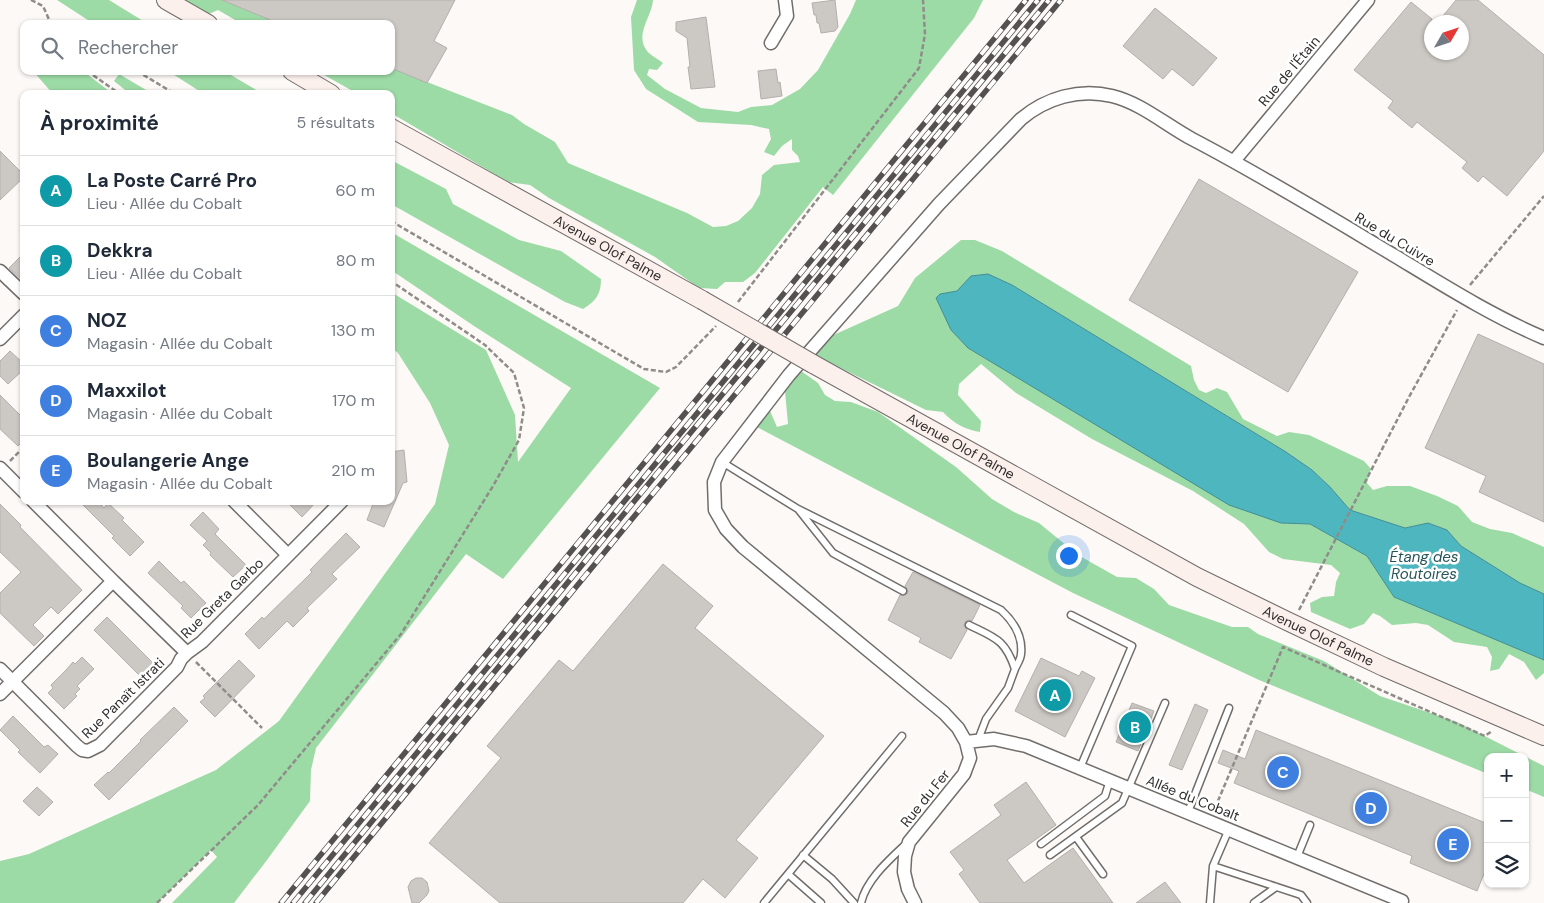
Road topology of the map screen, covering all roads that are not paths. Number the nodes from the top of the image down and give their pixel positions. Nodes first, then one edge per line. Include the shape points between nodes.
1 (166, 0) edge
2 (785, 0) edge
3 (1368, 0) edge
4 (201, 20) edge
5 (771, 43) dead end
6 (299, 75) edge
7 (324, 90) edge
8 (395, 130) edge
9 (1234, 161) junction
10 (0, 271) edge
11 (20, 290) edge
12 (20, 319) edge
13 (1544, 338) edge
14 (0, 339) edge
15 (722, 462) junction
16 (0, 468) edge
17 (20, 488) edge
18 (37, 505) edge
19 (238, 505) edge
20 (338, 505) edge
21 (798, 509) junction
22 (288, 555) junction
23 (113, 581) junction
24 (903, 591) dead end
25 (1071, 615) dead end
26 (969, 625) dead end
27 (187, 653) junction
28 (0, 669) edge
29 (1015, 669) junction
30 (12, 681) junction
31 (0, 694) edge
32 (1165, 703) dead end
33 (1229, 708) dead end
34 (902, 736) dead end
35 (1544, 736) edge
36 (972, 741) junction
37 (1080, 768) junction
38 (1110, 780) junction
39 (1128, 788) junction
40 (1188, 812) junction
41 (1310, 825) dead end
42 (1229, 829) junction
43 (1076, 837) junction
44 (909, 842) junction
45 (1041, 844) dead end
46 (803, 855) junction
47 (1050, 855) dead end
48 (1297, 857) junction
49 (1213, 866) junction
50 (788, 874) junction
51 (1104, 874) dead end
52 (1276, 887) junction
53 (764, 903) edge
54 (821, 903) edge
55 (854, 903) edge
56 (861, 903) edge
57 (915, 903) edge
58 (1210, 903) edge
59 (1254, 903) edge
60 (1307, 903) edge
61 (1401, 903) edge

1 - 4 main road
2 - 5 street via 787,16
3 - 9 street, Rue de l'Étain
6 - 7 main road
8 - 35 main road, Avenue Olof Palme, bridge via 1197,577 1375,662
9 - 13 street, Rue du Cuivre via 1463,298
9 - 15 street, Rue du Cuivre via 1113,96 1077,93 1034,108 939,204 790,376
10 - 11 street
12 - 14 street
15 - 21 lane
15 - 36 street, Rue du Cuivre via 714,482 715,510 726,530 944,713
16 - 17 street
18 - 23 street, Rue Greta Garbo
19 - 22 street
20 - 22 street, Rue Greta Garbo
21 - 24 lane via 833,553
21 - 29 lane via 1001,610 1017,630 1021,654
22 - 27 street, Rue Greta Garbo via 202,642
23 - 27 street, Rue Greta Garbo
23 - 30 street
25 - 37 lane via 1132,646
26 - 29 lane via 1000,640
27 - 30 street, Rue Panaït Istrati via 100,745 88,751 77,746
28 - 30 street
29 - 36 lane via 1008,688
30 - 31 street
32 - 39 lane
33 - 40 lane
34 - 46 lane
36 - 37 street, Allée du Cobalt via 994,739 1026,746
36 - 44 street, Rue du Fer via 964,774
37 - 38 street, Allée du Cobalt
38 - 39 street, Allée du Cobalt
38 - 45 lane via 1105,796
39 - 40 street, Allée du Cobalt
39 - 43 lane via 1122,803
40 - 42 street, Allée du Cobalt
41 - 48 lane
42 - 48 street, Allée du Cobalt
42 - 49 lane
43 - 47 lane
43 - 51 lane
44 - 56 lane via 870,883
44 - 57 street, Rue du Fer via 904,872
46 - 50 lane
46 - 55 lane
48 - 61 street, Allée du Cobalt
49 - 52 lane
49 - 58 lane
50 - 53 lane
50 - 54 lane
52 - 59 lane
52 - 60 lane via 1301,895

